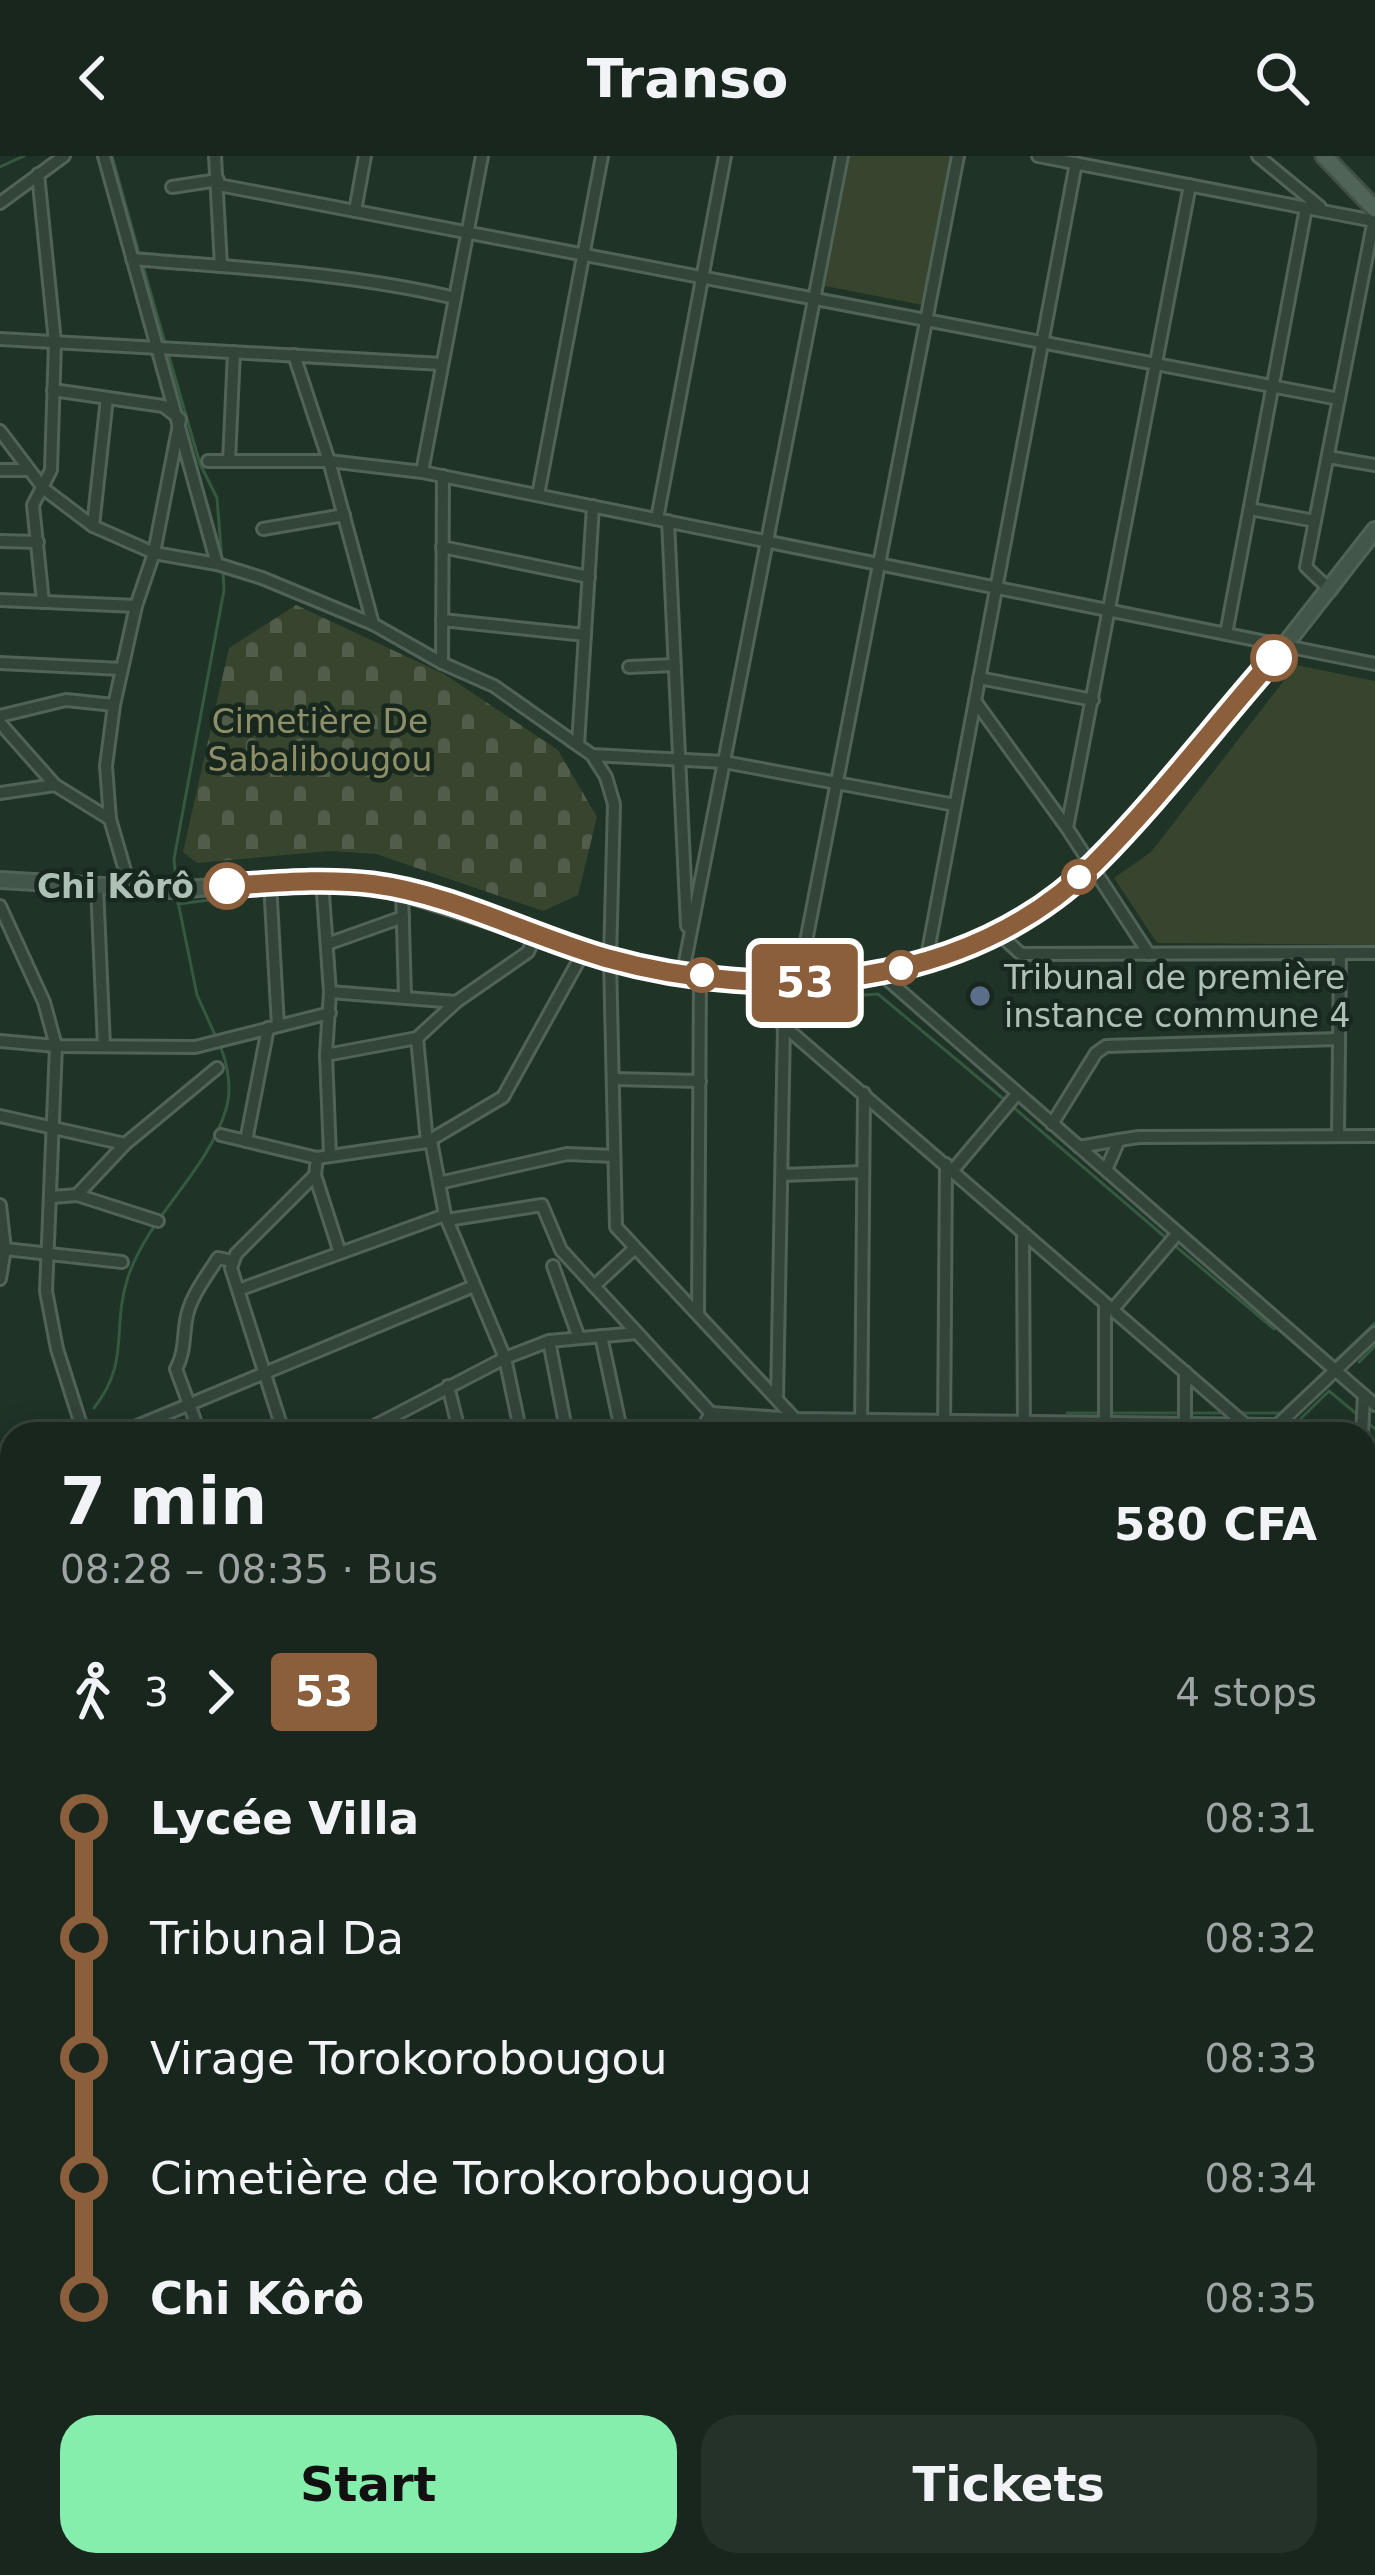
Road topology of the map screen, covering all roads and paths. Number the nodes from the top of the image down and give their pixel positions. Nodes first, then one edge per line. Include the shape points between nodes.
1 (64, 156) edge
2 (104, 156) edge
3 (215, 156) edge
4 (365, 156) edge
5 (482, 156) edge
6 (602, 156) edge
7 (725, 156) edge
8 (842, 156) edge
9 (958, 156) edge
10 (1038, 156) edge
11 (1258, 156) edge
12 (1324, 156) edge
13 (1336, 156) edge
14 (1076, 164) junction
15 (38, 174) junction
16 (218, 183) junction
17 (1190, 185) junction
18 (172, 187) dead end
19 (0, 202) edge
20 (1306, 208) junction
21 (355, 211) junction
22 (1375, 211) edge
23 (1325, 212) junction
24 (467, 233) junction
25 (584, 255) junction
26 (132, 259) junction
27 (221, 266) junction
28 (703, 278) junction
29 (455, 298) junction
30 (814, 299) junction
31 (926, 320) junction
32 (0, 339) edge
33 (55, 342) junction
34 (1043, 342) junction
35 (156, 348) junction
36 (234, 352) junction
37 (294, 356) junction
38 (442, 364) junction
39 (1156, 364) junction
40 (1273, 386) junction
41 (53, 390) junction
42 (106, 398) junction
43 (1339, 399) junction
44 (179, 419) junction
45 (0, 431) edge
46 (1328, 457) junction
47 (208, 461) dead end
48 (229, 461) junction
49 (329, 461) junction
50 (1375, 465) edge
51 (0, 470) edge
52 (29, 470) junction
53 (422, 472) junction
54 (443, 476) junction
55 (44, 489) junction
56 (538, 495) junction
57 (593, 506) junction
58 (1250, 509) junction
59 (344, 515) junction
60 (662, 520) junction
61 (1315, 521) junction
62 (93, 526) junction
63 (263, 529) dead end
64 (1375, 530) edge
65 (0, 541) edge
66 (38, 542) junction
67 (767, 542) junction
68 (442, 547) junction
69 (154, 553) junction
70 (217, 564) junction
71 (879, 564) junction
72 (589, 577) junction
73 (996, 588) junction
74 (1328, 588) junction
75 (0, 600) edge
76 (43, 602) junction
77 (136, 606) junction
78 (1110, 611) junction
79 (442, 620) junction
80 (374, 624) junction
81 (1226, 634) junction
82 (585, 635) junction
83 (1284, 646) junction
84 (0, 663) edge
85 (442, 663) junction
86 (1375, 664) edge
87 (674, 665) junction
88 (629, 668) dead end
89 (122, 669) junction
90 (979, 678) junction
91 (1093, 700) junction
92 (975, 701) junction
93 (114, 705) junction
94 (0, 720) edge
95 (578, 745) junction
96 (592, 755) junction
97 (678, 759) junction
98 (724, 761) junction
99 (837, 782) junction
100 (55, 785) junction
101 (0, 793) edge
102 (956, 805) junction
103 (110, 820) junction
104 (1067, 828) junction
105 (1092, 866) junction
106 (0, 880) edge
107 (322, 880) junction
108 (270, 883) junction
109 (97, 886) junction
110 (130, 889) junction
111 (402, 890) junction
112 (0, 906) edge
113 (403, 917) junction
114 (997, 932) junction
115 (536, 934) junction
116 (327, 944) junction
117 (688, 946) junction
118 (584, 951) junction
119 (1375, 953) edge
120 (1149, 954) junction
121 (1340, 954) junction
122 (610, 959) junction
123 (926, 962) junction
124 (683, 972) junction
125 (880, 973) junction
126 (700, 975) junction
127 (750, 981) junction
128 (798, 983) junction
129 (330, 992) junction
130 (405, 997) junction
131 (456, 1002) junction
132 (330, 1013) junction
133 (784, 1026) junction
134 (273, 1027) junction
135 (416, 1039) junction
136 (0, 1040) edge
137 (1339, 1040) junction
138 (56, 1046) junction
139 (104, 1046) junction
140 (326, 1055) junction
141 (217, 1068) dead end
142 (613, 1079) junction
143 (700, 1081) junction
144 (864, 1093) junction
145 (1017, 1094) junction
146 (0, 1116) edge
147 (1052, 1124) junction
148 (50, 1129) junction
149 (221, 1135) dead end
150 (1338, 1136) junction
151 (1375, 1136) edge
152 (1119, 1140) junction
153 (246, 1141) junction
154 (429, 1141) junction
155 (125, 1144) junction
156 (1078, 1147) junction
157 (324, 1156) junction
158 (614, 1156) junction
159 (949, 1167) junction
160 (1106, 1170) junction
161 (863, 1172) junction
162 (782, 1174) junction
163 (314, 1175) junction
164 (439, 1183) junction
165 (77, 1195) junction
166 (52, 1197) junction
167 (0, 1205) edge
168 (446, 1218) junction
169 (158, 1221) dead end
170 (1023, 1232) junction
171 (1178, 1233) junction
172 (635, 1248) junction
173 (5, 1249) junction
174 (46, 1252) junction
175 (340, 1253) junction
176 (232, 1261) junction
177 (122, 1262) dead end
178 (553, 1266) dead end
179 (0, 1275) edge
180 (474, 1286) junction
181 (594, 1286) junction
182 (241, 1289) junction
183 (1109, 1307) junction
184 (698, 1316) junction
185 (637, 1333) junction
186 (1375, 1333) edge
187 (601, 1336) junction
188 (579, 1338) junction
189 (549, 1341) junction
190 (505, 1358) junction
191 (1335, 1368) junction
192 (1185, 1372) junction
193 (266, 1374) junction
194 (448, 1386) junction
195 (1364, 1395) junction
196 (776, 1400) junction
197 (186, 1404) junction
198 (1375, 1405) edge
199 (711, 1413) junction
200 (862, 1418) junction
201 (795, 1419) junction
202 (944, 1420) junction
203 (80, 1422) edge
204 (153, 1422) edge
205 (194, 1422) edge
206 (280, 1422) edge
207 (388, 1422) edge
208 (457, 1422) edge
209 (518, 1422) edge
210 (565, 1422) edge
211 (619, 1422) edge
212 (706, 1422) edge
213 (719, 1422) edge
214 (798, 1422) edge
215 (862, 1422) edge
216 (967, 1422) edge
217 (1024, 1422) edge
218 (1105, 1422) edge
219 (1185, 1422) edge
220 (1243, 1422) edge
221 (1280, 1422) edge
222 (1363, 1422) edge

1 - 15 street
2 - 26 street
3 - 16 street
4 - 21 street
5 - 24 street
6 - 25 street
7 - 28 street
8 - 30 street
9 - 31 street
10 - 14 street
11 - 23 street
12 - 22 main road
13 - 22 main road
14 - 17 street
14 - 34 street
15 - 19 street
15 - 33 street
16 - 18 street
16 - 21 street
16 - 27 street
17 - 20 street
17 - 39 street
20 - 23 street
20 - 40 street
21 - 24 street
22 - 23 street
22 - 43 street
24 - 25 street
24 - 29 street
25 - 28 street
25 - 56 street
26 - 27 street
26 - 35 street
27 - 29 street
28 - 30 street
28 - 60 street
29 - 38 street
30 - 31 street
30 - 67 street
31 - 34 street
31 - 71 street
32 - 33 street
33 - 35 street
33 - 41 street
34 - 39 street
34 - 73 street
35 - 36 street
35 - 44 street
36 - 37 street
36 - 48 street
37 - 38 street
37 - 49 street
38 - 53 street
39 - 40 street
39 - 78 street
40 - 43 street
40 - 58 street
41 - 42 street
41 - 55 street
42 - 44 street via 163,406
42 - 62 street
43 - 46 street
44 - 69 street
44 - 70 street
45 - 52 street
46 - 50 street
46 - 61 street
47 - 48 street
48 - 49 street
49 - 53 street
49 - 59 street
51 - 52 street
52 - 55 street
53 - 54 street
54 - 56 street
54 - 68 street
55 - 62 street
55 - 66 street via 33,505
56 - 57 street
57 - 60 street
57 - 72 street
58 - 61 street
58 - 81 street
59 - 63 street
59 - 80 street
60 - 67 street
60 - 87 street
61 - 74 street via 1306,567
62 - 69 street
64 - 74 main road
65 - 66 street
66 - 76 street
67 - 71 street
67 - 98 street
68 - 72 street
68 - 79 street
69 - 70 street
69 - 77 street
70 - 80 street
71 - 73 street
71 - 99 street
72 - 82 street
73 - 78 street
73 - 90 street
74 - 83 main road
75 - 76 street
76 - 77 street
77 - 89 street
78 - 81 street
78 - 91 street
79 - 82 street
79 - 85 street
80 - 85 street
81 - 83 street
82 - 95 street
83 - 86 street
83 - 105 main road
84 - 89 street
85 - 95 street via 494,686
87 - 88 street
87 - 97 street
89 - 93 street
90 - 91 street
90 - 92 street
91 - 104 street
92 - 102 street
92 - 104 street
93 - 94 street via 66,700
93 - 103 street
94 - 100 street
95 - 96 street
96 - 97 street
96 - 122 street via 614,805
97 - 98 street
97 - 117 street
98 - 99 street
98 - 117 street
99 - 102 street
99 - 128 street
100 - 101 street
100 - 103 street
102 - 123 street
103 - 110 street
104 - 105 street
105 - 114 main road
105 - 120 street
106 - 109 main road
107 - 108 main road
107 - 111 main road
107 - 116 street
108 - 110 main road
108 - 134 street
109 - 110 main road
109 - 139 street
111 - 113 street
111 - 115 main road
112 - 138 street
113 - 116 street
113 - 130 street
114 - 120 street via 1021,954
114 - 123 main road
115 - 118 main road
115 - 131 street via 528,952
116 - 129 street
117 - 124 street
118 - 122 main road
118 - 154 street via 503,1097
119 - 121 street
120 - 121 street
121 - 137 street
122 - 124 main road
122 - 142 street
123 - 125 main road
124 - 126 main road
125 - 128 main road
125 - 145 street
126 - 127 main road
126 - 143 street
127 - 128 main road
127 - 133 street via 756,1000
129 - 130 street
129 - 132 street
130 - 131 street
131 - 135 street
132 - 134 street
132 - 140 street
133 - 144 street
133 - 162 street
134 - 139 street via 195,1047
134 - 153 street
135 - 140 street
135 - 154 street
136 - 138 street
137 - 147 street via 1106,1046
137 - 150 street
138 - 139 street
138 - 148 street
140 - 157 street
141 - 155 street
142 - 143 street
142 - 158 street
143 - 184 street
144 - 159 street
144 - 161 street
145 - 147 street
145 - 159 street
146 - 148 street
147 - 156 street
148 - 155 street
148 - 166 street
149 - 153 street
150 - 151 street
150 - 152 street
152 - 156 street
152 - 160 street
153 - 157 street
154 - 157 street
154 - 164 street
155 - 165 street
156 - 160 street
157 - 163 street
158 - 164 street via 567,1154
158 - 172 street via 616,1227
159 - 170 street
159 - 202 street
160 - 171 street
161 - 162 street
161 - 200 street
162 - 196 street
163 - 175 street
163 - 176 street
164 - 168 street
165 - 166 street
165 - 169 street
166 - 174 street
167 - 173 street
168 - 175 street
168 - 180 street
168 - 181 street via 542,1205 561,1250
170 - 183 street
170 - 217 street
171 - 183 street
171 - 191 street
172 - 181 street
172 - 184 street
173 - 174 street
173 - 179 street
174 - 177 street
174 - 203 street via 57,1349
175 - 182 street
176 - 182 street
176 - 197 street via 218,1258 185,1323 176,1369
178 - 188 street
180 - 190 street
180 - 193 street
181 - 185 street
182 - 193 street
183 - 192 street
183 - 218 street
184 - 196 street
185 - 187 street
185 - 199 street
186 - 191 street
187 - 188 street
187 - 211 street
188 - 189 street
189 - 190 street
189 - 210 street
190 - 194 street
190 - 209 street
191 - 195 street
191 - 221 street
192 - 219 street
192 - 220 street
193 - 197 street
193 - 206 street
194 - 207 street
194 - 208 street
195 - 198 street
195 - 222 street
196 - 201 street
197 - 204 street
197 - 205 street
199 - 201 street
199 - 212 street
199 - 213 street
200 - 201 street
200 - 202 street
200 - 215 street
201 - 214 street
202 - 216 street

